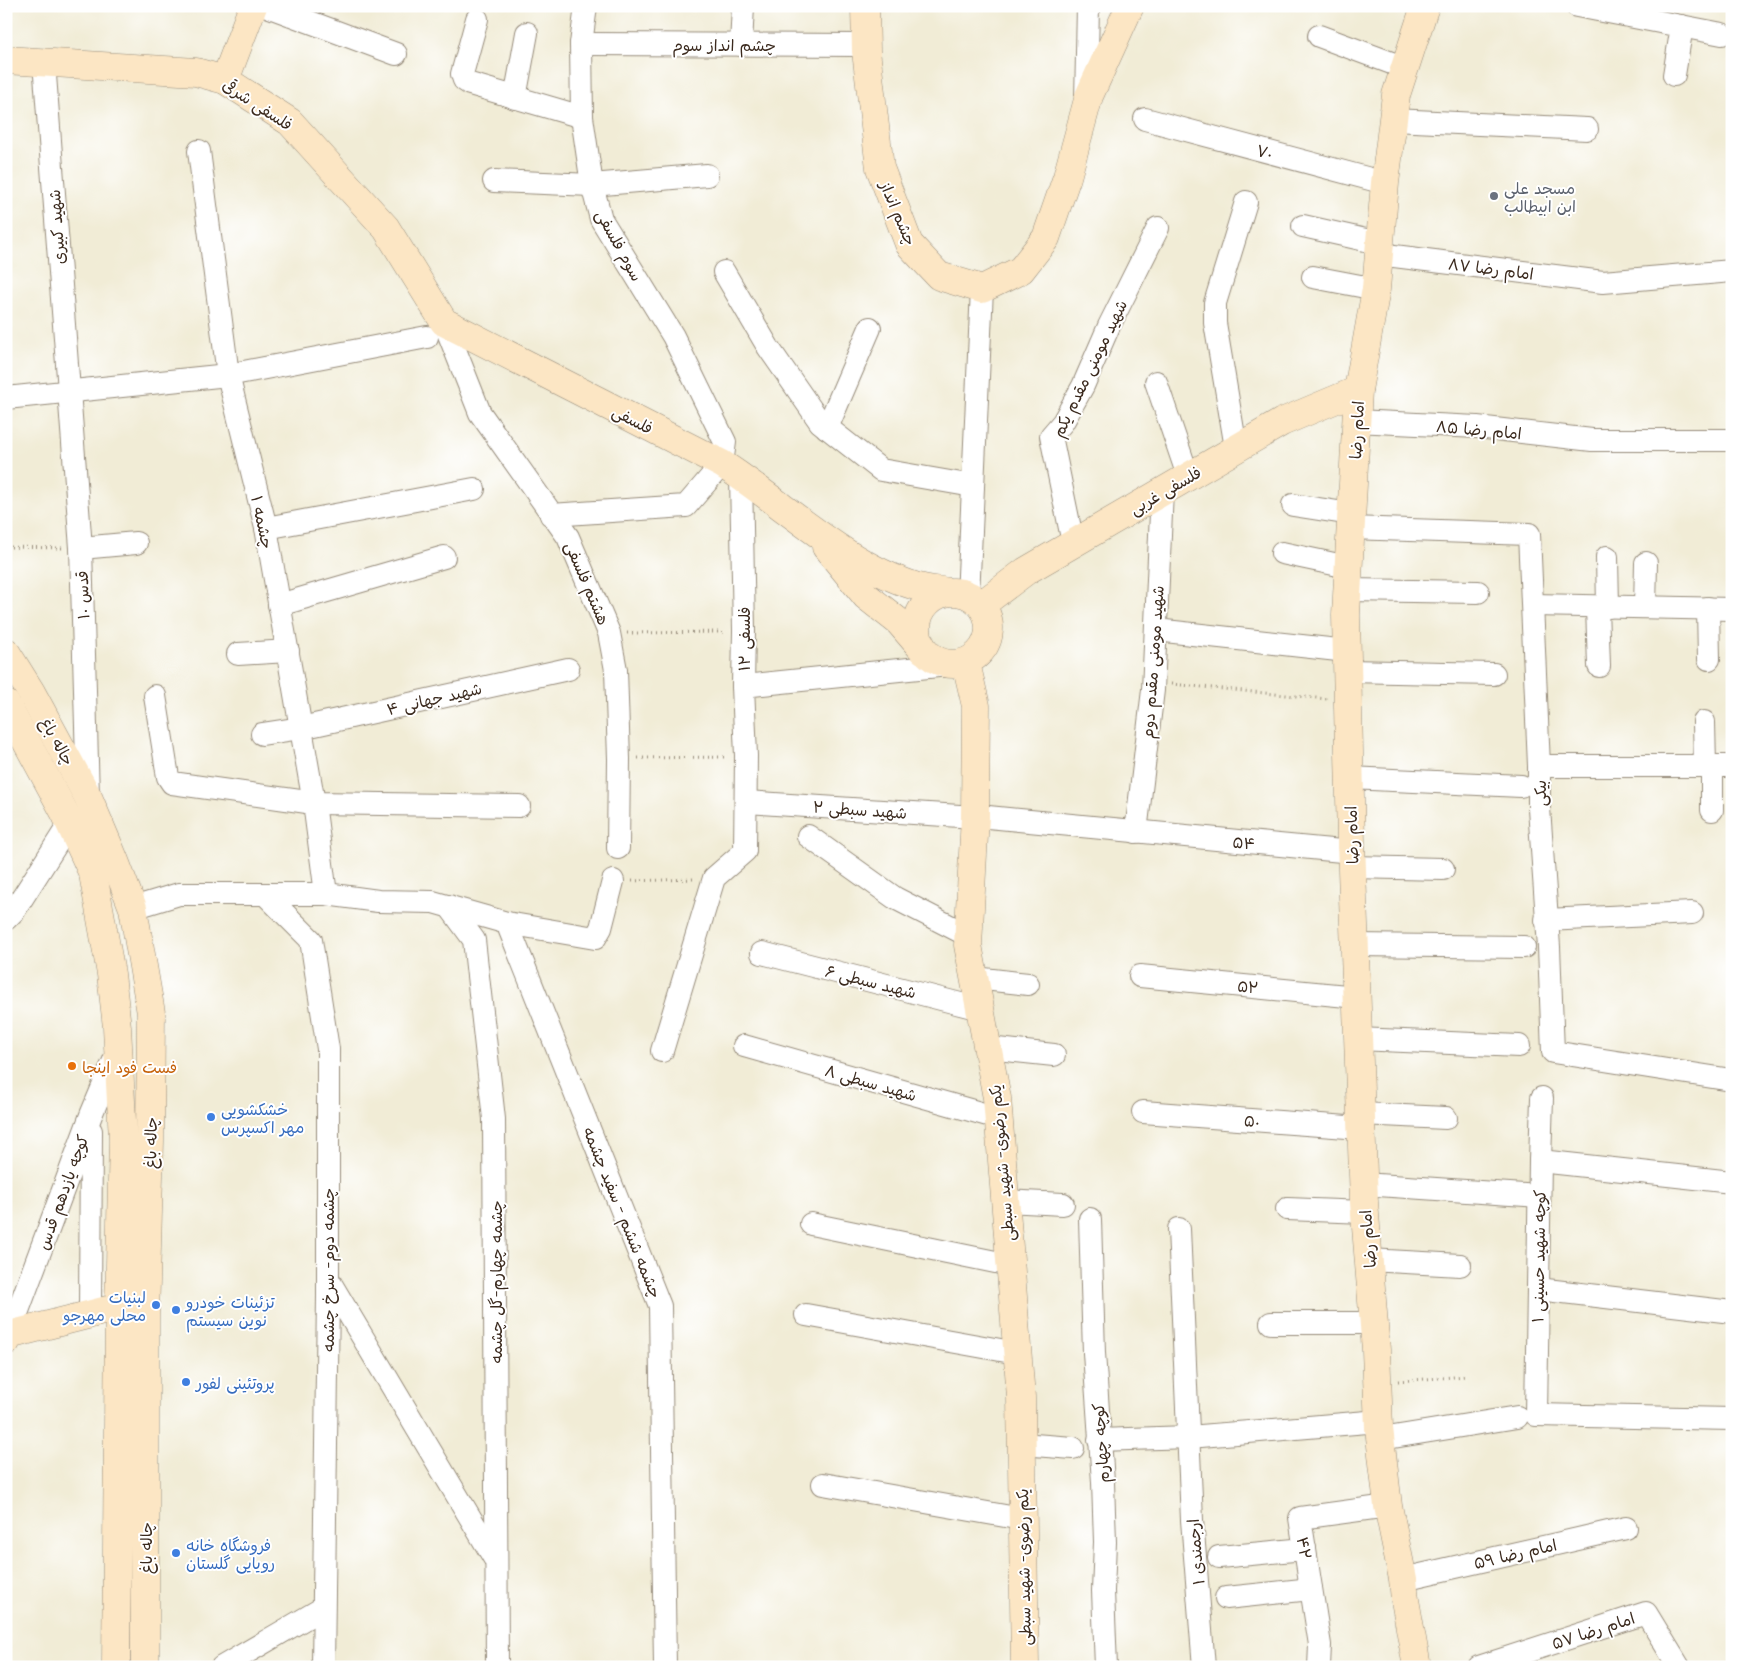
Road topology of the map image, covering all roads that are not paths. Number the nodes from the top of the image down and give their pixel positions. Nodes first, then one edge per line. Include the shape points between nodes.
1 (253, 6) edge
2 (267, 6) edge
3 (586, 6) edge
4 (743, 6) edge
5 (865, 6) edge
6 (1088, 6) edge
7 (1130, 6) edge
8 (1425, 6) edge
9 (1580, 7) edge
10 (477, 19) dead end
11 (1682, 26) junction
12 (527, 33) dead end
13 (1722, 34) dead end
14 (1319, 36) dead end
15 (582, 44) junction
16 (742, 44) junction
17 (866, 45) junction
18 (396, 54) dead end
19 (6, 60) edge
20 (44, 62) junction
21 (1405, 68) junction
22 (1674, 75) dead end
23 (225, 80) junction
24 (515, 98) junction
25 (1086, 109) junction
26 (582, 117) junction
27 (1145, 120) dead end
28 (1393, 120) junction
29 (1588, 129) dead end
30 (200, 151) dead end
31 (707, 176) dead end
32 (494, 181) dead end
33 (1385, 183) junction
34 (592, 185) junction
35 (1246, 202) dead end
36 (1303, 226) dead end
37 (1158, 228) dead end
38 (1379, 249) junction
39 (1732, 271) edge
40 (724, 272) dead end
41 (1313, 277) dead end
42 (982, 289) junction
43 (1376, 289) junction
44 (870, 328) dead end
45 (436, 330) junction
46 (228, 375) junction
47 (1156, 382) dead end
48 (1358, 390) junction
49 (69, 393) junction
50 (6, 398) edge
51 (1356, 421) junction
52 (827, 428) junction
53 (1732, 440) edge
54 (1236, 448) junction
55 (731, 470) junction
56 (1188, 476) junction
57 (973, 486) junction
58 (474, 489) dead end
59 (1162, 491) junction
60 (1293, 505) dead end
61 (551, 514) junction
62 (1351, 521) junction
63 (266, 528) junction
64 (813, 530) junction
65 (136, 543) dead end
66 (1073, 544) junction
67 (81, 548) junction
68 (1282, 553) dead end
69 (444, 557) dead end
70 (1607, 557) dead end
71 (1646, 563) dead end
72 (1348, 578) junction
73 (1478, 592) dead end
74 (966, 598) junction
75 (279, 605) junction
76 (1532, 606) junction
77 (1603, 607) junction
78 (1645, 608) junction
79 (1708, 608) junction
80 (1732, 609) edge
81 (1156, 630) junction
82 (288, 651) junction
83 (6, 652) edge
84 (238, 654) dead end
85 (1708, 659) dead end
86 (946, 660) junction
87 (1347, 661) junction
88 (1599, 666) dead end
89 (568, 669) dead end
90 (1494, 674) dead end
91 (743, 686) junction
92 (155, 696) dead end
93 (6, 704) edge
94 (1704, 722) dead end
95 (301, 728) junction
96 (262, 734) dead end
97 (1540, 766) junction
98 (1716, 766) edge
99 (1350, 778) junction
100 (1520, 786) dead end
101 (88, 798) junction
102 (746, 802) junction
103 (314, 803) junction
104 (519, 806) dead end
105 (1712, 810) dead end
106 (981, 817) junction
107 (70, 824) junction
108 (1136, 832) junction
109 (808, 836) dead end
110 (618, 848) dead end
111 (1352, 860) junction
112 (1443, 869) dead end
113 (613, 881) road end
114 (265, 894) junction
115 (326, 894) junction
116 (449, 906) junction
117 (133, 908) junction
118 (1692, 913) dead end
119 (6, 919) edge
120 (1546, 920) junction
121 (507, 923) junction
122 (969, 936) junction
123 (1355, 945) junction
124 (1524, 947) dead end
125 (762, 953) dead end
126 (1140, 976) dead end
127 (975, 978) junction
128 (1028, 984) dead end
129 (1357, 997) junction
130 (980, 1009) junction
131 (1358, 1039) junction
132 (744, 1046) dead end
133 (1519, 1046) dead end
134 (988, 1048) junction
135 (118, 1050) junction
136 (662, 1051) dead end
137 (1054, 1055) dead end
138 (1725, 1080) dead end
139 (1542, 1098) dead end
140 (1143, 1112) dead end
141 (91, 1115) junction
142 (998, 1118) junction
143 (1446, 1118) dead end
144 (1361, 1121) junction
145 (1540, 1161) junction
146 (1732, 1182) edge
147 (1363, 1184) junction
148 (1539, 1196) junction
149 (1005, 1201) junction
150 (1063, 1204) dead end
151 (1287, 1209) dead end
152 (1365, 1212) junction
153 (1090, 1218) dead end
154 (811, 1224) dead end
155 (1179, 1229) dead end
156 (1369, 1260) junction
157 (1460, 1264) dead end
158 (1010, 1265) junction
159 (328, 1278) junction
160 (1538, 1288) junction
161 (119, 1306) junction
162 (1732, 1312) edge
163 (90, 1314) junction
164 (806, 1315) dead end
165 (1271, 1323) dead end
166 (1374, 1323) junction
167 (8, 1339) edge
168 (1017, 1353) junction
169 (1527, 1416) junction
170 (1732, 1419) edge
171 (1380, 1430) junction
172 (1189, 1437) junction
173 (1099, 1440) junction
174 (1021, 1444) junction
175 (1073, 1448) dead end
176 (822, 1484) dead end
177 (1388, 1506) junction
178 (1022, 1520) junction
179 (1626, 1528) dead end
180 (1305, 1549) junction
181 (1219, 1557) dead end
182 (497, 1562) junction
183 (1403, 1579) junction
184 (1311, 1589) junction
185 (1226, 1598) dead end
186 (323, 1608) junction
187 (116, 1667) edge
188 (145, 1667) edge
189 (222, 1667) edge
190 (323, 1667) edge
191 (497, 1667) edge
192 (665, 1667) edge
193 (1025, 1667) edge
194 (1106, 1667) edge
195 (1204, 1667) edge
196 (1319, 1667) edge
197 (1417, 1667) edge
198 (1479, 1667) edge
199 (1679, 1667) edge

1 - 23 street
2 - 18 street
3 - 15 street, سوم فلسفی
4 - 16 street
5 - 17 street, چشم انداز
6 - 25 street
7 - 25 street
8 - 21 street, امام رضا
9 - 11 street
10 - 24 street via 462,74 464,80
11 - 13 street
11 - 22 street
12 - 24 street
14 - 21 street
15 - 16 street, چشم انداز سوم
15 - 26 street, سوم فلسفی
16 - 17 street, چشم انداز سوم
17 - 42 street, چشم انداز via 880,168 909,244 939,276
19 - 20 street, فلسفی شرقی
20 - 23 street, فلسفی شرقی via 196,72
20 - 49 street, شهید کبیری
21 - 28 street, امام رضا via 1396,95
23 - 45 street, فلسفی شرقی via 290,122 386,228
24 - 26 street
25 - 42 street via 1046,238 1020,270
26 - 34 street, سوم فلسفی
27 - 33 street, ۷۰
28 - 29 street
28 - 33 street, امام رضا
30 - 46 street, چشمه ۱
31 - 34 street
32 - 34 street
33 - 38 street, امام رضا
34 - 55 street, سوم فلسفی via 601,219 673,336 725,442
35 - 54 street via 1215,303 1215,323
36 - 38 street, امام رضا ۸۷
37 - 66 street, شهید مومنی مقدم یکم via 1109,326 1084,386 1051,436
38 - 39 street, امام رضا ۸۷ via 1603,282
38 - 43 street, امام رضا
40 - 52 street via 768,347
41 - 43 street
42 - 57 street
43 - 48 street, امام رضا
44 - 52 street
45 - 46 street
45 - 55 street, فلسفی
45 - 61 street, هشتم فلسفی via 480,413
46 - 49 street
46 - 63 street, چشمه ۱
47 - 56 street
48 - 51 street, امام رضا
48 - 54 street, فلسفی غربی via 1282,422
49 - 50 street
49 - 67 street, قدس ۱۰
51 - 53 street, امام رضا ۸۵ via 1477,427 1602,440
51 - 62 street, امام رضا
52 - 57 street via 881,470
54 - 56 street, فلسفی غربی
55 - 61 street via 686,506
55 - 64 street, فلسفی
55 - 91 street, ۱۲ فلسفی via 744,631
56 - 59 street, فلسفی غربی
57 - 74 street
58 - 63 street
59 - 66 street, فلسفی غربی
59 - 81 street, شهید مومنی مقدم دوم
60 - 62 street
61 - 110 street, هشتم فلسفی via 568,537 609,634 616,670
62 - 72 street, امام رضا
62 - 76 street, بیکی via 1529,534
63 - 75 street, چشمه ۱
64 - 74 street via 874,569 915,586
64 - 86 street via 866,596
65 - 67 street
66 - 74 street, فلسفی غربی via 1026,571
67 - 101 street, قدس ۱۰
68 - 72 street
69 - 75 street
70 - 77 street
71 - 78 street
72 - 73 street
72 - 87 street, امام رضا
74 - 86 street via 988,619 989,634 981,652
74 - 86 street via 930,600 919,613 916,628
75 - 82 street, چشمه ۱
76 - 77 street
76 - 97 street, بیکی
77 - 78 street
77 - 88 street
78 - 79 street
79 - 80 street
79 - 85 street
81 - 87 street
81 - 108 street, شهید مومنی مقدم دوم
82 - 84 street
82 - 95 street, چشمه ۱
83 - 101 street, چاله باغ
86 - 91 street
86 - 106 street, یکم رضوی- شهید سبطی via 976,706
87 - 90 street
87 - 99 street, امام رضا
89 - 95 street, ۴ شهید جهانی
91 - 102 street, ۱۲ فلسفی
92 - 103 street via 168,777 172,783
93 - 107 street, چاله باغ
94 - 98 street
95 - 96 street, ۴ شهید جهانی
95 - 103 street, چشمه ۱
97 - 98 street
97 - 120 street, بیکی via 1539,808
98 - 105 street
99 - 100 street
99 - 111 street, امام رضا
101 - 117 street, چاله باغ
102 - 106 street, ۲ شهید سبطی
102 - 136 street, ۱۲ فلسفی via 745,851 714,878
103 - 104 street
103 - 115 street, چشمه ۱
106 - 108 street, ۲ شهید سبطی
106 - 122 street, یکم رضوی- شهید سبطی
107 - 119 street
107 - 135 street, چاله باغ via 93,874 111,974
108 - 111 street, ۵۴
109 - 122 street via 895,898
111 - 112 street, ۵۴
111 - 123 street, امام رضا
113 - 121 street via 601,928 595,938
114 - 115 street
114 - 117 street via 179,894
114 - 159 street, چشمه دوم- سرخ چشمه via 311,940 328,1049
115 - 116 street
116 - 121 street
116 - 182 street, چشمه چهارم-گل چشمه via 474,940 494,1119
117 - 188 street, چاله باغ via 151,1013 145,1316
118 - 120 street
120 - 138 street, بیکی via 1553,1052
121 - 192 street, چشمه ششم - سفید چشمه via 660,1306
122 - 127 street, یکم رضوی- شهید سبطی
123 - 124 street
123 - 129 street, امام رضا
125 - 130 street, ۶ شهید سبطی
126 - 129 street, ۵۲
127 - 128 street
127 - 130 street, یکم رضوی- شهید سبطی
129 - 131 street, امام رضا
130 - 134 street, یکم رضوی- شهید سبطی
131 - 133 street
131 - 144 street, امام رضا
132 - 142 street, ۸ شهید سبطی
134 - 137 street
134 - 142 street, یکم رضوی- شهید سبطی
135 - 141 street, کوچه یازدهم قدس
135 - 161 street, چاله باغ via 123,1139
139 - 145 street, کوچه شهید حسینی ۱
140 - 144 street, ۵۰
141 - 163 street
141 - 167 street, کوچه یازدهم قدس
142 - 149 street, یکم رضوی- شهید سبطی
143 - 144 street, ۵۰
144 - 147 street, امام رضا
145 - 146 street
145 - 148 street, کوچه شهید حسینی ۱
147 - 148 street
147 - 152 street, امام رضا
148 - 160 street, کوچه شهید حسینی ۱
149 - 150 street
149 - 158 street, یکم رضوی- شهید سبطی
151 - 152 street
152 - 156 street, امام رضا
153 - 173 street, کوچه چهارم
154 - 158 street
155 - 172 street, ۱ ارجمندی
156 - 157 street
156 - 166 street, امام رضا
158 - 168 street, یکم رضوی- شهید سبطی
159 - 182 street
159 - 186 street, چشمه دوم- سرخ چشمه
160 - 162 street
160 - 169 street, کوچه شهید حسینی ۱
161 - 163 street
161 - 187 street, چاله باغ
163 - 167 street
164 - 168 street
165 - 166 street
166 - 171 street, امام رضا
168 - 174 street, یکم رضوی- شهید سبطی
169 - 170 street
169 - 171 street
171 - 172 street
171 - 177 street, امام رضا
172 - 173 street
172 - 195 street, ۱ ارجمندی
173 - 194 street, کوچه چهارم via 1103,1482
174 - 175 street
174 - 178 street, یکم رضوی- شهید سبطی
176 - 178 street
177 - 180 street, ۴۲ via 1300,1518
177 - 183 street, امام رضا
178 - 193 street, یکم رضوی- شهید سبطی
179 - 183 street, ۵۹ امام رضا
180 - 181 street
180 - 184 street, ۴۲
182 - 191 street, چشمه چهارم-گل چشمه
183 - 197 street, امام رضا
184 - 185 street
184 - 196 street, ۴۲ via 1320,1644
186 - 189 street
186 - 190 street, چشمه دوم- سرخ چشمه
198 - 199 street, امام رضا ۵۷ via 1646,1613

